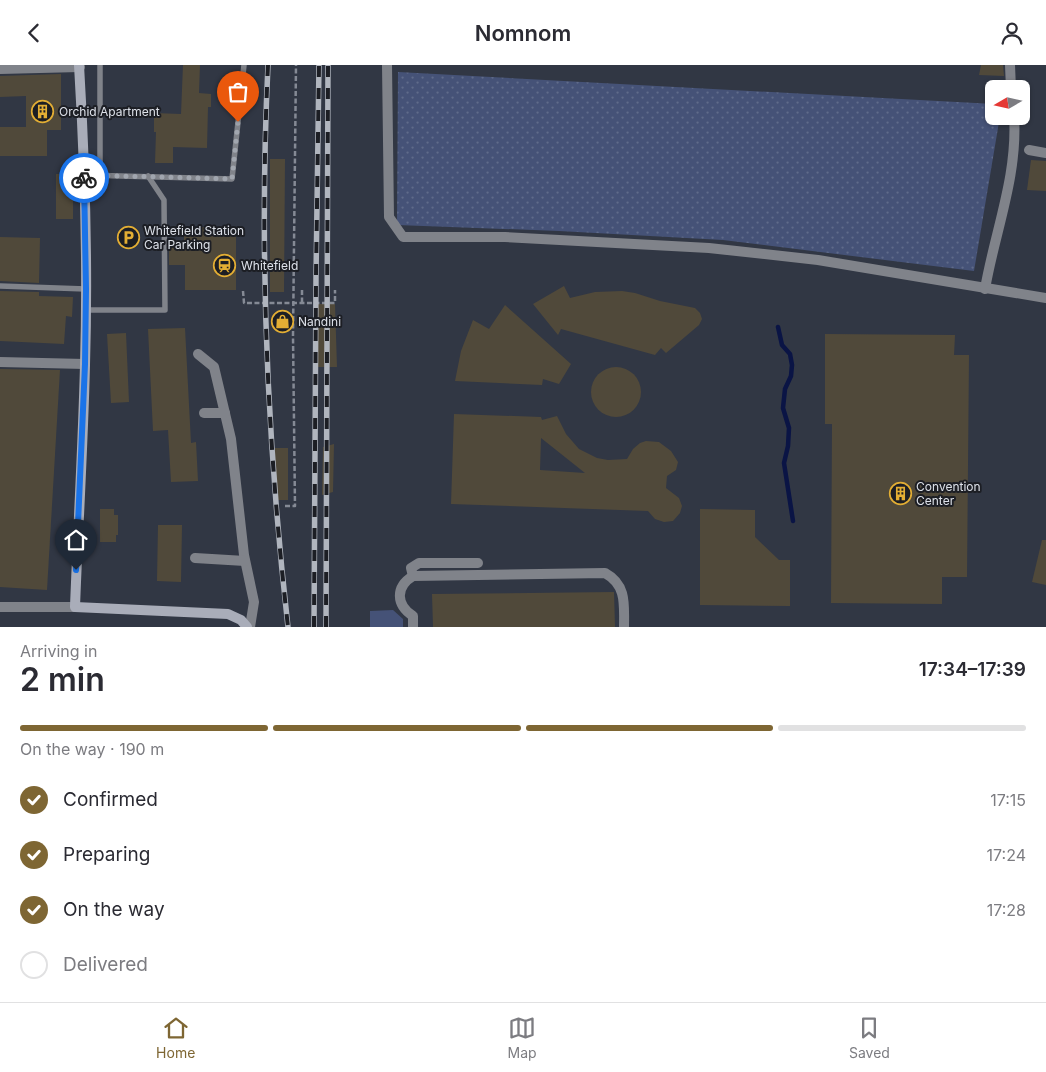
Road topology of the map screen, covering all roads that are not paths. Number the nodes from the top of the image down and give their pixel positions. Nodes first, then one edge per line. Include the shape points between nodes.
1 (100, 65) edge
2 (244, 65) edge
3 (388, 65) edge
4 (1010, 65) edge
5 (80, 66) edge
6 (0, 69) edge
7 (1011, 80) edge
8 (1014, 125) edge
9 (1029, 150) dead end
10 (1046, 153) edge
11 (84, 175) junction
12 (100, 175) junction
13 (148, 176) junction
14 (0, 286) edge
15 (86, 289) junction
16 (985, 289) junction
17 (1046, 298) edge
18 (86, 309) junction
19 (198, 354) dead end
20 (0, 362) edge
21 (85, 364) junction
22 (204, 413) dead end
23 (225, 413) junction
24 (195, 557) dead end
25 (245, 561) junction
26 (478, 563) dead end
27 (413, 576) junction
28 (0, 607) edge
29 (75, 607) junction
30 (249, 627) edge
31 (413, 627) edge
32 (624, 627) edge

1 - 12 lane
2 - 13 lane via 232,179
3 - 16 street via 389,217 404,237 505,237 709,248 818,261
4 - 7 street
5 - 6 street
5 - 11 street
8 - 16 street via 1011,177
9 - 10 street
11 - 12 lane
11 - 15 street
12 - 13 lane
13 - 18 lane via 164,200 165,309
14 - 15 lane
15 - 18 street
16 - 17 street
18 - 21 street
19 - 23 street via 214,367
20 - 21 street
21 - 29 street
22 - 23 street
23 - 25 street
24 - 25 street
25 - 30 street via 254,602
26 - 27 street via 419,563 411,568
27 - 31 street via 404,584 400,596 403,608 413,616
27 - 32 street via 605,573 616,581 624,596
28 - 29 street
29 - 30 street via 228,614

